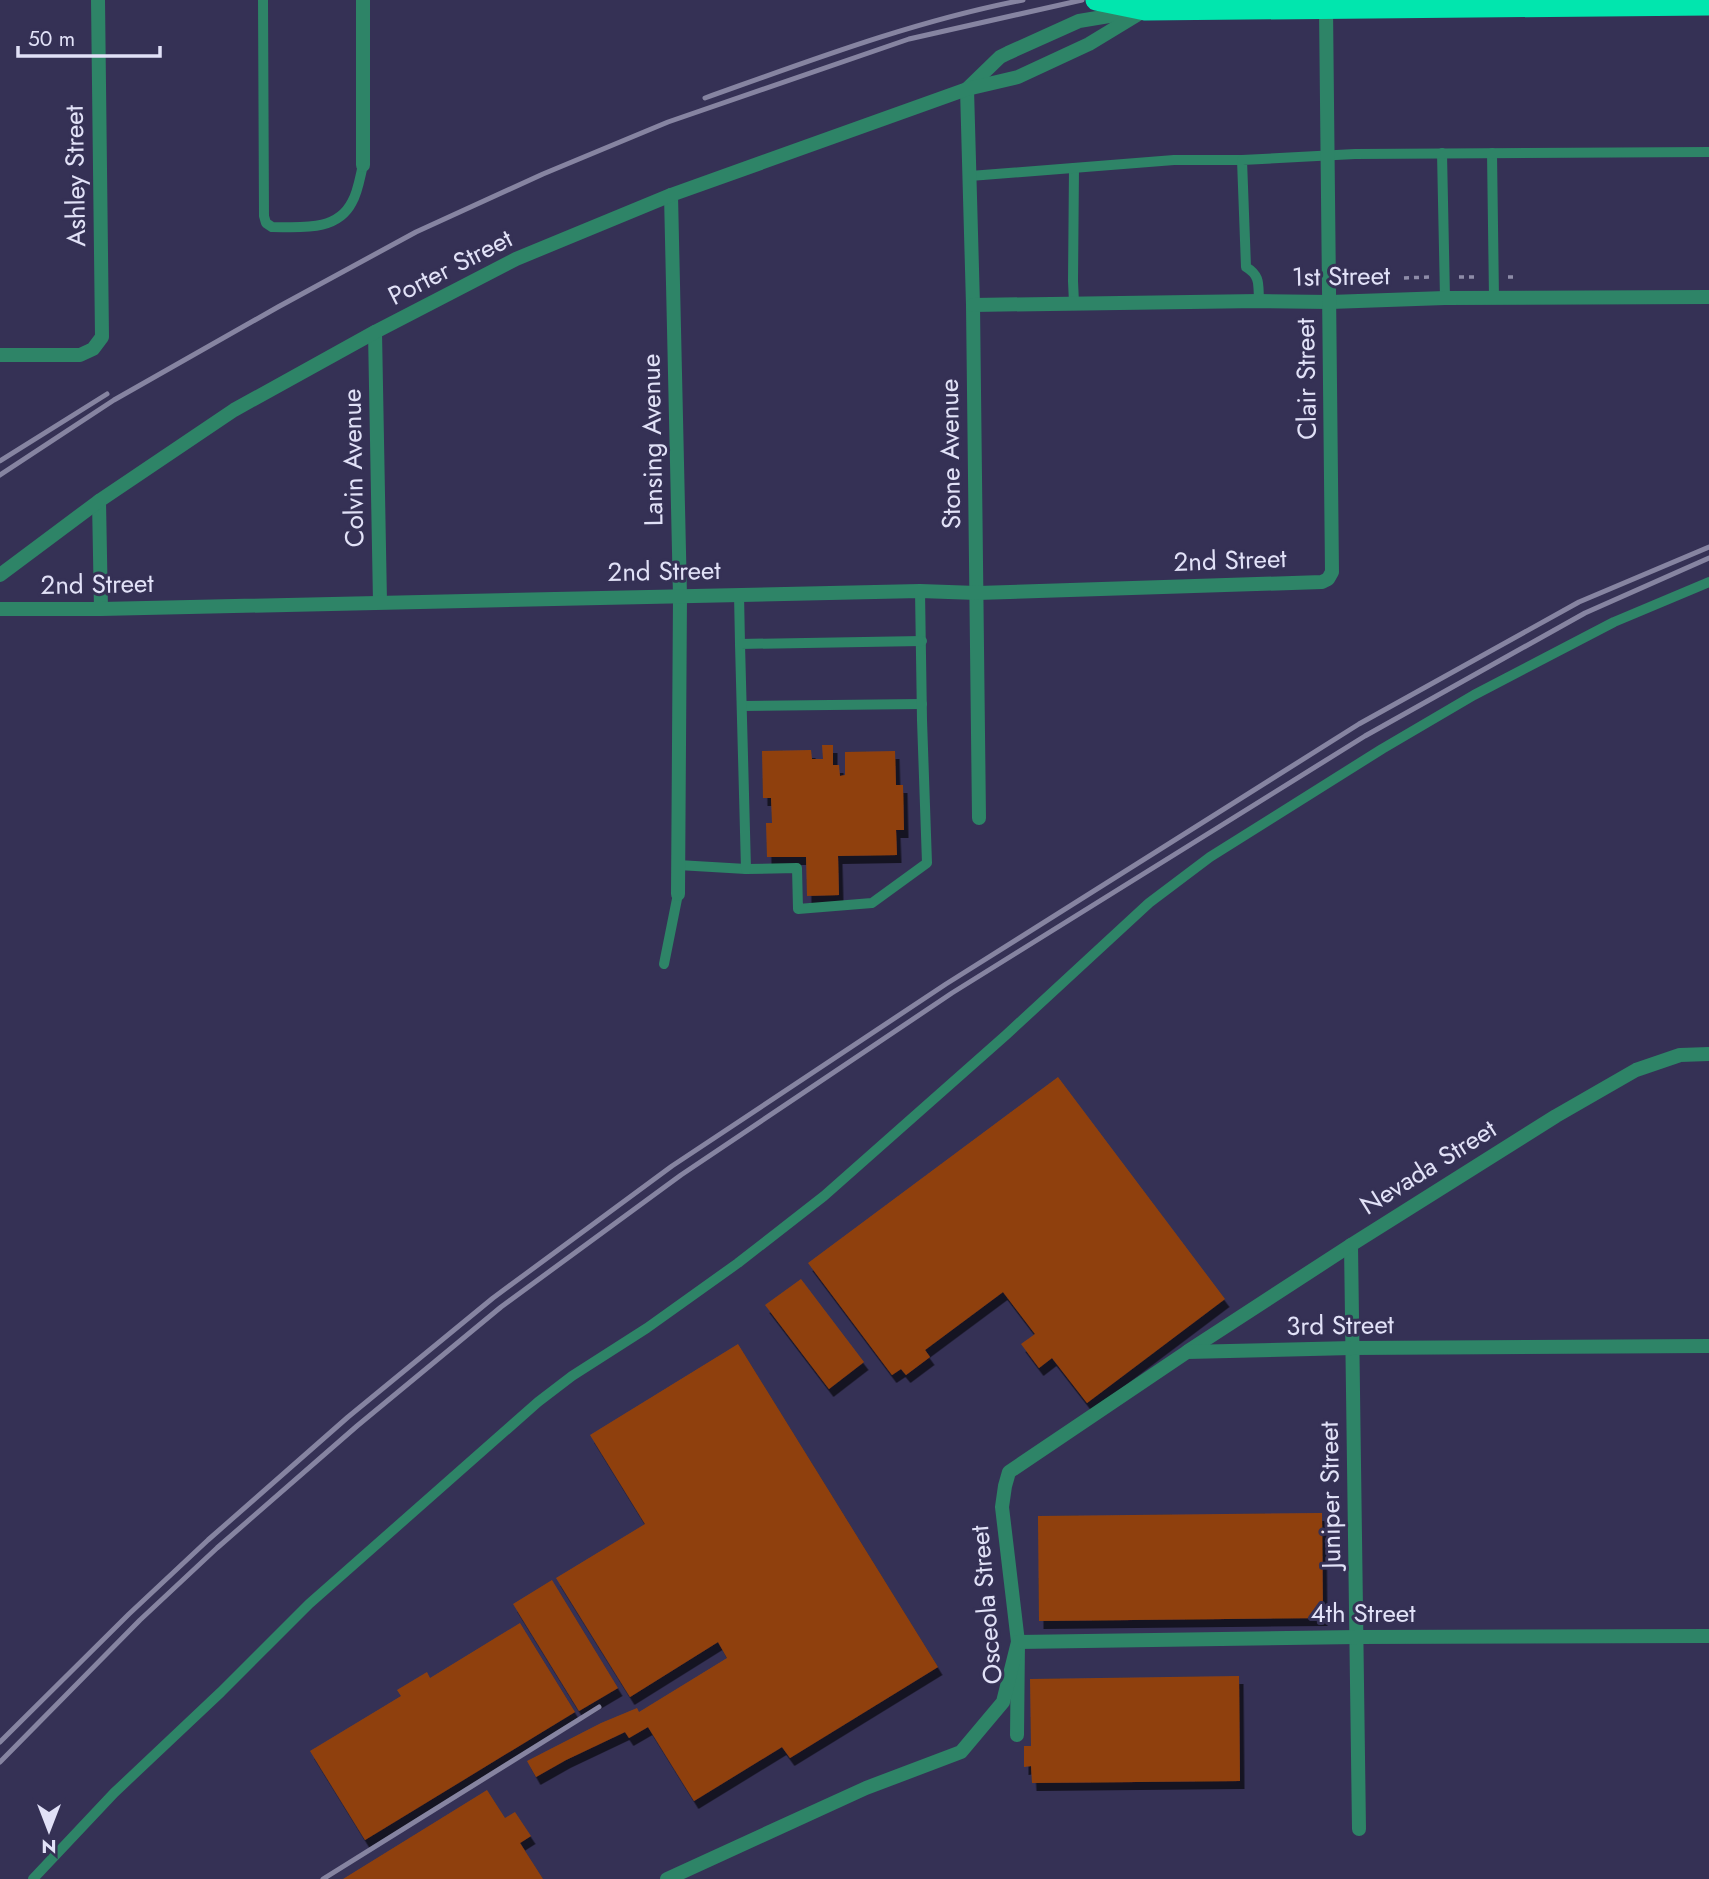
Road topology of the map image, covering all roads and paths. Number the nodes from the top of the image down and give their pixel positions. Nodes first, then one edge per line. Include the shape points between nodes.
1 (98, 0) edge
2 (263, 0) edge
3 (363, 0) edge
4 (1096, 0) edge
5 (1709, 5) edge
6 (1326, 8) junction
7 (1145, 10) junction
8 (967, 89) junction
9 (1709, 152) edge
10 (1442, 153) junction
11 (1492, 153) junction
12 (1328, 156) junction
13 (1242, 160) junction
14 (363, 165) joint
15 (1074, 168) junction
16 (970, 176) junction
17 (671, 195) junction
18 (1444, 277) junction
19 (1494, 277) junction
20 (1518, 277) dead end
21 (1404, 278) dead end
22 (1709, 297) edge
23 (1444, 298) junction
24 (1494, 298) junction
25 (1259, 301) junction
26 (1330, 302) junction
27 (1074, 303) junction
28 (973, 305) junction
29 (375, 332) junction
30 (0, 355) edge
31 (99, 501) junction
32 (0, 575) edge
33 (1328, 579) joint
34 (1709, 582) edge
35 (920, 591) junction
36 (976, 593) junction
37 (740, 594) junction
38 (680, 596) junction
39 (380, 602) junction
40 (0, 609) edge
41 (101, 609) junction
42 (922, 641) junction
43 (740, 644) junction
44 (922, 704) junction
45 (742, 706) junction
46 (979, 818) dead end
47 (678, 865) junction
48 (746, 869) junction
49 (678, 894) joint
50 (664, 964) dead end
51 (1709, 1054) edge
52 (1351, 1245) junction
53 (1709, 1346) edge
54 (1352, 1348) junction
55 (1187, 1352) junction
56 (1709, 1636) edge
57 (1357, 1637) junction
58 (1018, 1642) junction
59 (1017, 1735) dead end
60 (1359, 1829) dead end
61 (33, 1879) edge
62 (667, 1879) edge

1 - 30 street, Ashley Street via 102,337 93,349 80,355
2 - 14 lane via 266,223 272,227 318,227 339,218 354,200
3 - 14 street
4 - 7 highway
5 - 6 highway
6 - 7 highway
6 - 12 street, Clair Street
7 - 8 street, Porter Street via 1089,44 1018,77
7 - 8 street, Porter Street via 1079,21 1000,57
8 - 16 street, Stone Avenue
8 - 17 street, Porter Street
9 - 11 lane
10 - 11 lane
10 - 12 lane
10 - 18 lane
11 - 19 lane
12 - 13 lane
12 - 26 street, Clair Street
13 - 15 lane
13 - 25 lane via 1245,263 1258,279
15 - 16 lane
15 - 27 lane
16 - 28 street, Stone Avenue
17 - 29 street, Porter Street via 516,259
17 - 38 street, Lansing Avenue
18 - 19 path
18 - 21 path
18 - 23 lane
19 - 20 path
19 - 24 lane
22 - 24 street, 1st Street
23 - 24 street, 1st Street
23 - 26 street, 1st Street
25 - 26 street, 1st Street
25 - 27 street, 1st Street
26 - 33 street, Clair Street via 1332,572
27 - 28 street, 1st Street
28 - 36 street, Stone Avenue
29 - 31 street, Porter Street via 234,410
29 - 39 street, Colvin Avenue
31 - 32 street, Porter Street
31 - 41 street
33 - 36 street, 2nd Street
34 - 61 lane via 1614,622 1474,695 1182,877 824,1196 738,1263 538,1402 309,1604 114,1793
35 - 36 street, 2nd Street
35 - 37 street, 2nd Street
35 - 42 lane
36 - 46 street, Stone Avenue
37 - 38 street, 2nd Street
37 - 43 lane
38 - 39 street, 2nd Street
38 - 47 street, Lansing Avenue
39 - 41 street, 2nd Street
40 - 41 street, 2nd Street
42 - 43 lane
42 - 44 lane
43 - 45 lane
44 - 45 lane
44 - 48 lane via 927,863 872,902 798,909 797,868
45 - 48 lane
47 - 48 lane
47 - 49 street, Lansing Avenue
49 - 50 lane
51 - 52 street, Nevada Street via 1680,1055 1636,1070
52 - 54 street, Juniper Street
52 - 55 street, Nevada Street
53 - 54 street, 3rd Street
54 - 55 street, 3rd Street
54 - 57 street, Juniper Street
55 - 58 street, Osceola Street via 1009,1472 1002,1507
56 - 57 street, 4th Street
57 - 58 street, 4th Street
57 - 60 street, Juniper Street
58 - 59 street, Osceola Street
58 - 62 street via 1003,1702 961,1752 866,1788

